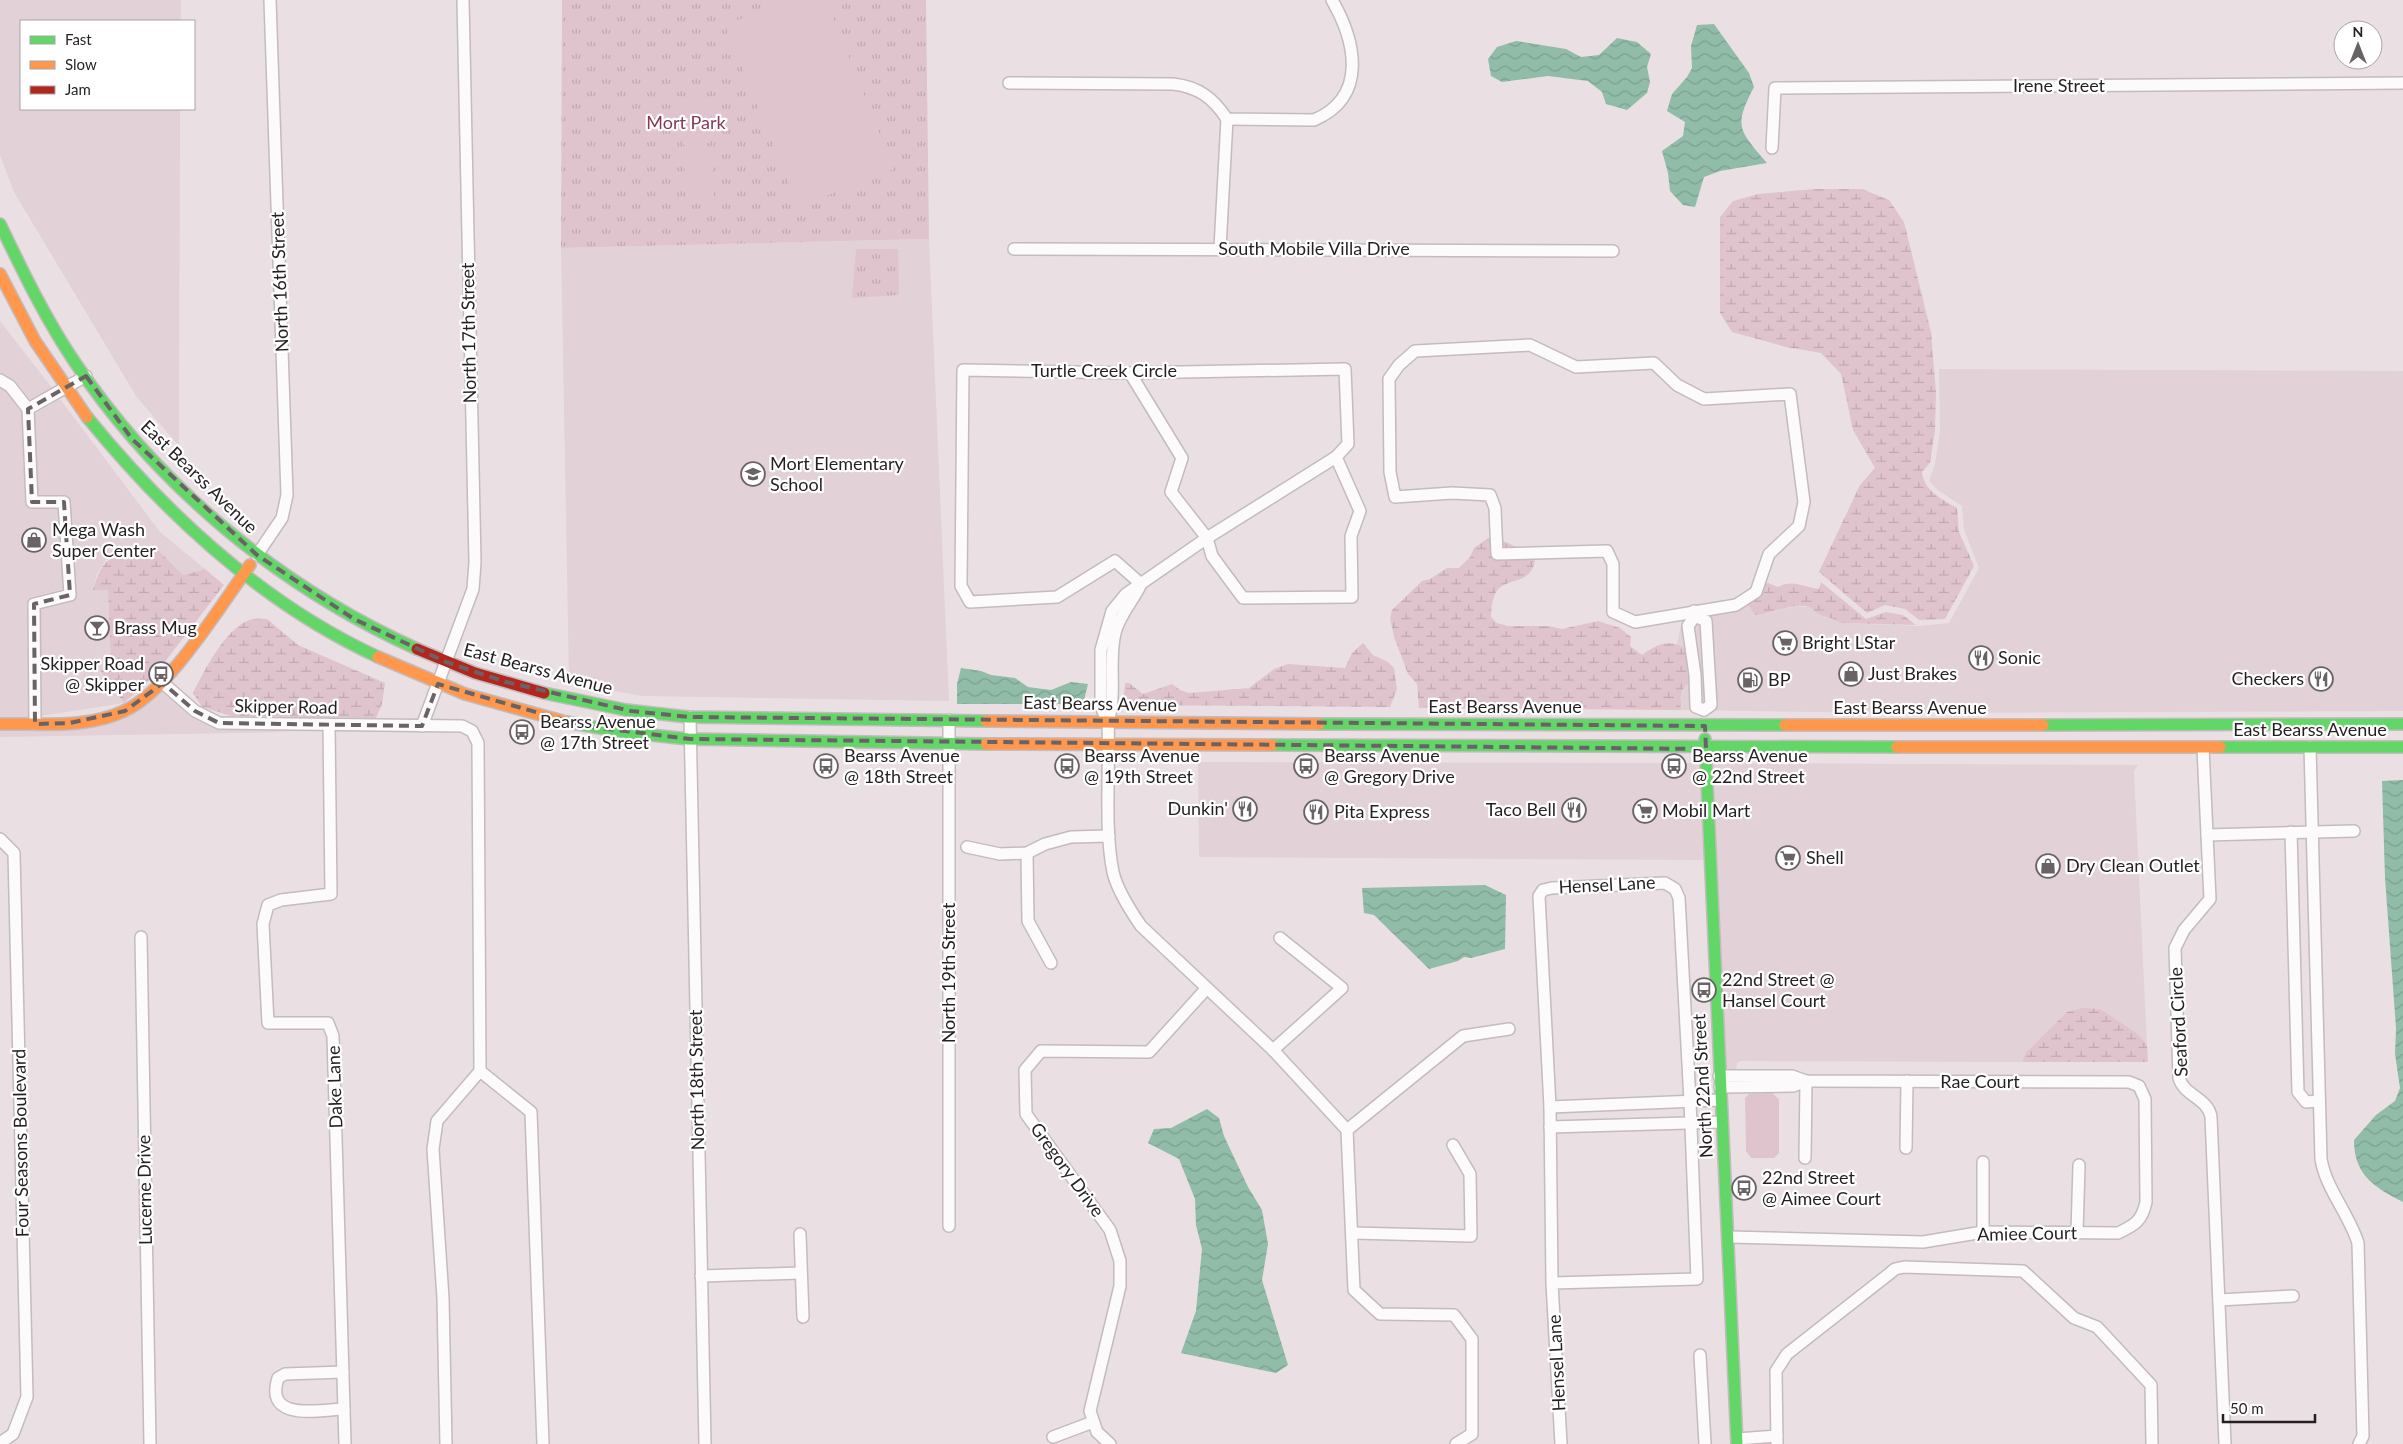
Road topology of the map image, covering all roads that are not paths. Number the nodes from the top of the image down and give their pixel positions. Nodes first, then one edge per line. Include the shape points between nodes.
1 (270, 0) edge
2 (463, 0) edge
3 (1332, 0) edge
4 (1009, 83) dead end
5 (2403, 83) edge
6 (1228, 119) junction
7 (1772, 148) dead end
8 (0, 224) edge
9 (1220, 248) junction
10 (1014, 249) dead end
11 (1613, 251) dead end
12 (0, 274) edge
13 (1130, 373) junction
14 (86, 376) junction
15 (0, 380) edge
16 (65, 389) junction
17 (28, 409) junction
18 (1336, 457) junction
19 (1208, 538) junction
20 (256, 555) junction
21 (244, 573) junction
22 (1141, 584) junction
23 (1695, 614) junction
24 (446, 662) junction
25 (163, 684) junction
26 (438, 684) junction
27 (590, 703) junction
28 (1704, 710) junction
29 (690, 717) junction
30 (878, 720) junction
31 (948, 720) junction
32 (1108, 722) junction
33 (0, 724) edge
34 (35, 724) junction
35 (1346, 724) junction
36 (2403, 724) edge
37 (329, 725) junction
38 (422, 726) junction
39 (584, 726) junction
40 (1705, 726) junction
41 (690, 739) junction
42 (878, 742) junction
43 (949, 743) junction
44 (1109, 744) junction
45 (1345, 746) junction
46 (2310, 747) junction
47 (2403, 747) edge
48 (1706, 748) junction
49 (2204, 748) junction
50 (2354, 831) dead end
51 (2291, 832) junction
52 (2313, 832) junction
53 (2208, 834) junction
54 (1109, 836) junction
55 (0, 839) edge
56 (968, 848) dead end
57 (1027, 853) junction
58 (140, 937) dead end
59 (1280, 938) dead end
60 (1051, 963) dead end
61 (1206, 989) junction
62 (1509, 1030) dead end
63 (1272, 1050) junction
64 (480, 1071) junction
65 (1719, 1081) junction
66 (1806, 1081) junction
67 (1907, 1082) junction
68 (2145, 1099) joint
69 (1721, 1100) junction
70 (1690, 1101) junction
71 (2319, 1101) junction
72 (1550, 1107) junction
73 (1722, 1122) junction
74 (1691, 1123) junction
75 (1550, 1127) junction
76 (1347, 1130) junction
77 (1453, 1145) dead end
78 (1906, 1148) dead end
79 (1804, 1158) dead end
80 (1983, 1162) dead end
81 (2079, 1165) dead end
82 (949, 1226) dead end
83 (1983, 1232) junction
84 (2077, 1232) junction
85 (1353, 1233) junction
86 (800, 1234) dead end
87 (1729, 1238) junction
88 (800, 1273) junction
89 (701, 1276) junction
90 (1552, 1283) junction
91 (2293, 1296) dead end
92 (2219, 1300) junction
93 (803, 1317) dead end
94 (1700, 1355) dead end
95 (343, 1372) junction
96 (344, 1409) junction
97 (1092, 1422) junction
98 (1053, 1437) dead end
99 (1777, 1440) edge
100 (1737, 1441) edge
101 (0, 1443) edge
102 (150, 1444) edge
103 (345, 1444) edge
104 (446, 1444) edge
105 (543, 1444) edge
106 (705, 1444) edge
107 (1110, 1444) edge
108 (1456, 1444) edge
109 (1562, 1444) edge
110 (1705, 1444) edge
111 (2152, 1444) edge
112 (2225, 1444) edge
113 (2359, 1444) edge

1 - 20 street, North 16th Street via 287,496 282,518
2 - 24 street, North 17th Street via 475,562 473,589
3 - 6 street via 1351,52 1352,83 1338,106 1327,115 1308,121
4 - 6 street via 1186,85 1208,95
5 - 7 street, Irene Street via 1775,88
6 - 9 street
8 - 14 main road, East Bearss Avenue via 51,324
9 - 10 street, South Mobile Villa Drive
9 - 11 street, South Mobile Villa Drive
12 - 16 main road, East Bearss Avenue via 38,350
13 - 18 street, Turtle Creek Circle via 1345,369 1348,444
13 - 19 street via 1182,458 1171,492
13 - 22 street, Turtle Creek Circle via 962,370 961,586 970,602 1057,597 1115,561
14 - 16 street
14 - 20 main road, East Bearss Avenue via 132,439 188,496
15 - 17 street via 10,386
16 - 17 street
16 - 21 main road, East Bearss Avenue via 114,452 174,515
17 - 34 street via 32,502 64,502 70,595 34,604
18 - 19 street, Turtle Creek Circle
18 - 19 street via 1360,512 1351,536 1352,597 1243,598 1212,556
19 - 22 street, Turtle Creek Circle
20 - 21 main road
20 - 24 main road, East Bearss Avenue via 354,619
21 - 25 main road
21 - 26 main road, East Bearss Avenue via 318,624
22 - 32 street, Turtle Creek Circle via 1114,633 1112,707
23 - 23 street via 1635,622 1613,612 1613,564 1607,551 1498,554 1495,508 1490,495 1452,493 1395,497 1390,472 1389,379 1399,365 1415,351 1530,345 1576,367 1654,363 1677,385 1704,399 1790,394 1804,502 1799,526 1769,554 1756,592 1736,605
23 - 28 street via 1688,626 1696,707
23 - 28 street via 1706,621 1708,640 1711,705
24 - 26 street
24 - 27 main road, East Bearss Avenue via 506,682
25 - 34 main road via 125,711 94,720
25 - 37 street, Skipper Road via 195,711 219,723
26 - 38 street
26 - 39 main road, East Bearss Avenue via 520,711
27 - 29 main road, East Bearss Avenue
27 - 39 main road
28 - 40 street
29 - 30 main road, East Bearss Avenue
29 - 41 street, North 18th Street
30 - 31 main road, East Bearss Avenue
30 - 42 main road
31 - 32 main road, East Bearss Avenue
31 - 43 street, North 19th Street
32 - 35 main road, East Bearss Avenue
32 - 44 street
33 - 34 main road
35 - 40 main road, East Bearss Avenue
35 - 45 main road
36 - 40 main road, East Bearss Avenue
37 - 38 street, Skipper Road
37 - 95 street, Dake Lane via 331,894 281,900 268,905 262,924 268,1023 328,1023 333,1036
38 - 64 street, Skipper Road via 462,726 472,731 478,743
39 - 41 main road, East Bearss Avenue
40 - 48 main road, North 22nd Street
41 - 42 main road, East Bearss Avenue
41 - 89 street, North 18th Street
42 - 43 main road, East Bearss Avenue
43 - 44 main road, East Bearss Avenue
43 - 82 street, North 19th Street
44 - 45 main road, East Bearss Avenue
44 - 54 street
45 - 48 main road, East Bearss Avenue
46 - 47 main road, East Bearss Avenue
46 - 49 main road, East Bearss Avenue
46 - 52 street
48 - 49 main road, East Bearss Avenue
48 - 65 main road, North 22nd Street
49 - 53 street, Seaford Circle
50 - 52 street
51 - 52 street
51 - 53 street
51 - 71 street via 2298,1092 2306,1102
52 - 71 street
53 - 92 street, Seaford Circle via 2210,900 2184,930 2175,948 2179,1078 2185,1090 2207,1105 2211,1117
54 - 57 street via 1071,837
54 - 61 street via 1113,873 1140,925
55 - 101 street, Four Seasons Boulevard via 14,853 27,1397 13,1434
56 - 57 street via 1000,854
57 - 60 street via 1028,921
58 - 102 street, Lucerne Drive
59 - 63 street via 1342,988
61 - 63 street
61 - 97 street, Gregory Drive via 1149,1052 1041,1051 1025,1070 1026,1114 1110,1230 1120,1261 1120,1286 1092,1398
62 - 76 street via 1463,1036
63 - 76 street
64 - 104 street via 437,1120 433,1149 443,1298
64 - 105 street via 530,1112
65 - 66 street, Rae Court via 1792,1076
65 - 69 main road, North 22nd Street
66 - 67 street, Rae Court
66 - 79 street
67 - 68 street, Rae Court via 2129,1082 2139,1086
67 - 78 street
68 - 84 street, Amiee Court via 2146,1202 2143,1216 2133,1226 2118,1233
69 - 70 street
69 - 73 main road, North 22nd Street
70 - 72 street
70 - 72 street, Hensel Lane via 1679,898 1675,889 1665,883 1552,888 1543,890 1539,896
70 - 74 street, Hensel Lane
71 - 113 street via 2322,1166 2358,1243 2363,1436
72 - 75 street, Hensel Lane
73 - 74 street
73 - 87 main road, North 22nd Street
74 - 75 street
74 - 90 street, Hensel Lane via 1697,1279
75 - 90 street, Hensel Lane
76 - 85 street
77 - 85 street via 1470,1174 1471,1236
80 - 83 street
81 - 84 street
83 - 84 street, Amiee Court
83 - 87 street, Amiee Court via 1923,1242
85 - 108 street via 1354,1290 1380,1314 1454,1316 1472,1339 1472,1434
86 - 88 street
87 - 100 main road, North 22nd Street
88 - 89 street
88 - 93 street
89 - 106 street, North 18th Street
90 - 109 street, Hensel Lane
91 - 92 street
92 - 112 street, Seaford Circle
94 - 110 street
95 - 96 street, Dake Lane
95 - 96 street via 285,1374 278,1378 276,1395 278,1403 287,1410
96 - 103 street, Dake Lane
97 - 98 street
97 - 107 street
99 - 100 street
99 - 111 street via 1776,1371 1780,1362 1895,1269 1904,1266 2023,1271 2074,1318 2097,1326 2151,1385

